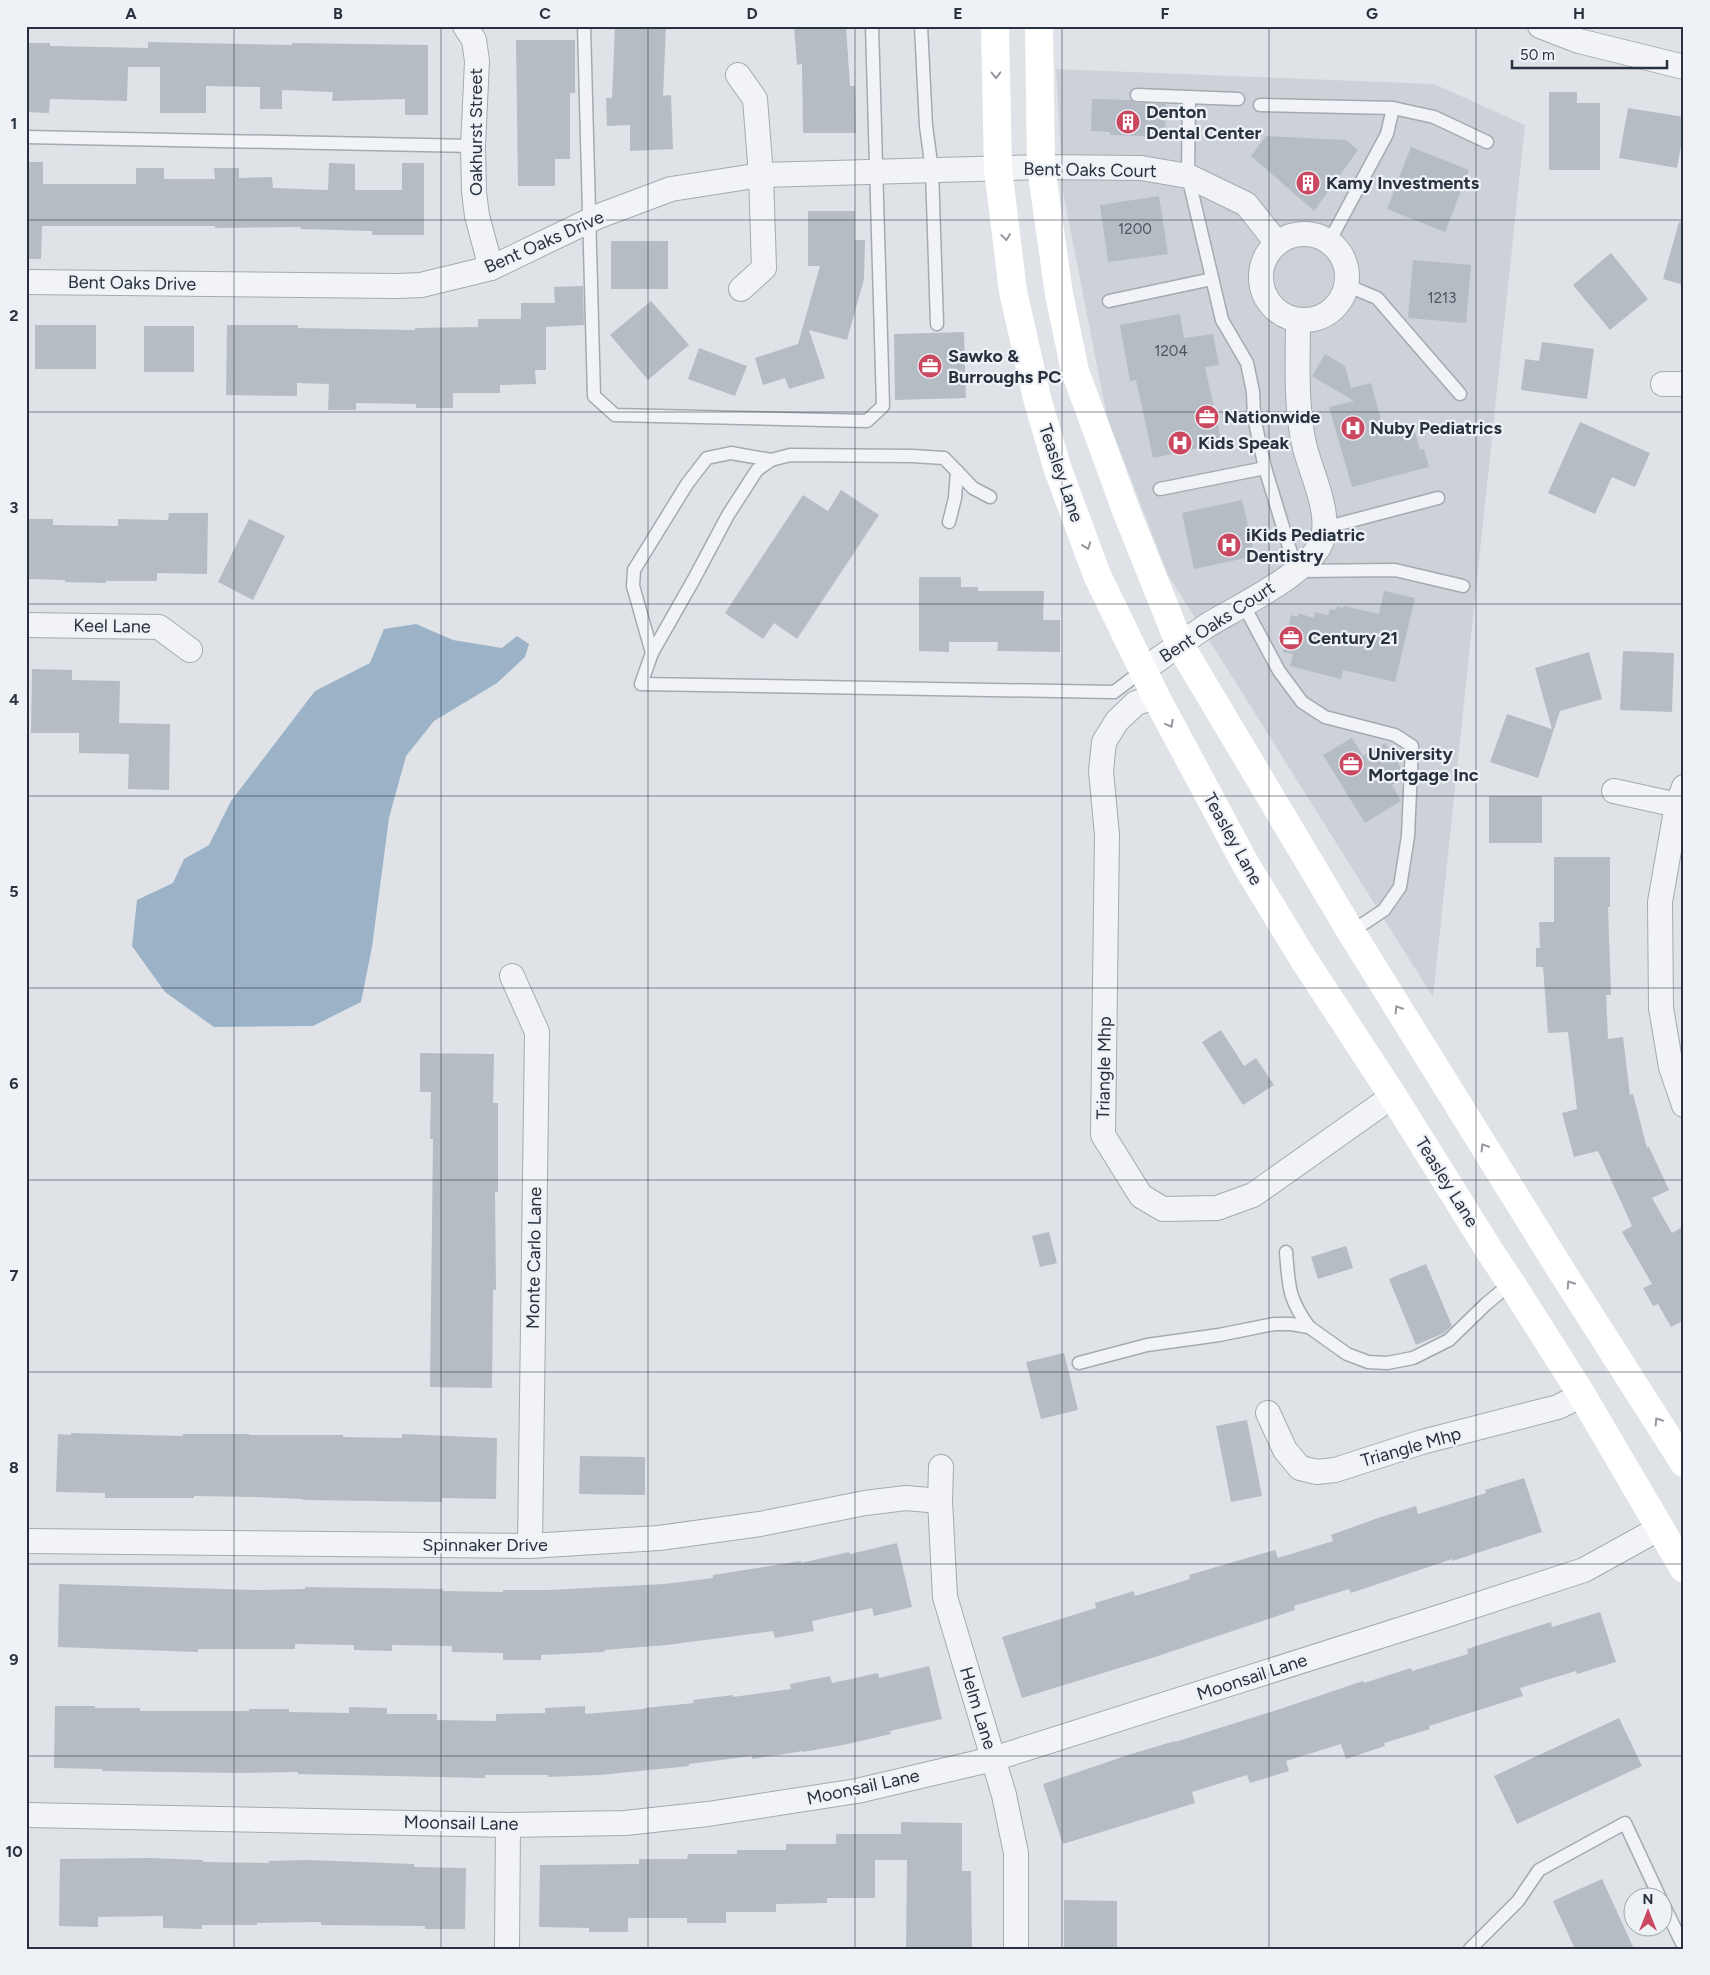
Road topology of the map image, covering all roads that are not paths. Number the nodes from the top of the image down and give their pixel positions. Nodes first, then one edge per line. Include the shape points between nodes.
1 (465, 26) edge
2 (584, 26) edge
3 (872, 26) edge
4 (922, 26) edge
5 (994, 26) edge
6 (1040, 26) edge
7 (1540, 26) edge
8 (1684, 67) edge
9 (738, 75) dead end
10 (1137, 95) dead end
11 (1189, 97) junction
12 (1238, 99) dead end
13 (1260, 105) dead end
14 (1393, 108) junction
15 (26, 137) edge
16 (1487, 142) dead end
17 (473, 146) junction
18 (1041, 167) junction
19 (998, 169) junction
20 (932, 170) junction
21 (877, 172) junction
22 (761, 175) junction
23 (1188, 176) junction
24 (591, 220) junction
25 (1328, 242) junction
26 (1277, 243) junction
27 (491, 268) junction
28 (1212, 279) junction
29 (26, 282) edge
30 (1346, 285) junction
31 (741, 289) dead end
32 (1109, 301) dead end
33 (1298, 320) junction
34 (937, 324) dead end
35 (1460, 394) dead end
36 (771, 460) junction
37 (1265, 468) junction
38 (956, 471) junction
39 (1160, 489) dead end
40 (990, 497) dead end
41 (1438, 498) dead end
42 (949, 522) dead end
43 (1324, 528) junction
44 (1298, 571) junction
45 (1463, 586) dead end
46 (1243, 604) junction
47 (26, 624) edge
48 (1180, 645) junction
49 (190, 650) dead end
50 (652, 653) junction
51 (1142, 671) junction
52 (1156, 697) junction
53 (1614, 791) dead end
54 (1680, 796) edge
55 (1350, 932) junction
56 (512, 976) dead end
57 (1393, 1096) junction
58 (1684, 1105) edge
59 (1286, 1252) dead end
60 (1513, 1286) junction
61 (1309, 1327) junction
62 (1079, 1363) dead end
63 (1582, 1395) junction
64 (1268, 1413) dead end
65 (1684, 1462) edge
66 (941, 1467) dead end
67 (940, 1501) junction
68 (1660, 1528) junction
69 (26, 1541) edge
70 (530, 1546) junction
71 (1684, 1569) edge
72 (993, 1759) junction
73 (26, 1815) edge
74 (508, 1825) junction
75 (1655, 1888) edge
76 (1672, 1922) edge
77 (1684, 1947) edge
78 (507, 1949) edge
79 (1016, 1949) edge
80 (1470, 1949) edge

1 - 17 street, Oakhurst Street via 474,40 477,61
2 - 24 lane
3 - 21 lane
4 - 20 lane via 926,126
5 -> 19 main road, Teasley Lane
6 - 18 main road
7 - 8 street via 1579,41
9 - 22 street via 755,99
10 - 11 lane
11 - 12 lane
11 - 23 lane
13 - 14 lane
14 - 16 lane via 1434,117
14 - 25 lane via 1387,134
15 - 17 lane
17 - 27 street, Oakhurst Street via 477,216
18 - 19 street, Bent Oaks Court
18 - 23 street, Bent Oaks Court via 1141,168
18 - 48 main road via 1059,294 1075,371 1127,514
19 - 20 street, Bent Oaks Drive
19 -> 51 main road, Teasley Lane via 1013,291 1037,398 1058,467 1098,575
20 - 21 street, Bent Oaks Drive
20 - 34 lane
21 - 22 street, Bent Oaks Drive
21 - 24 lane via 883,406 867,421 615,415 594,396
22 - 24 street, Bent Oaks Drive via 671,189
22 - 31 street via 764,268
23 - 26 street, Bent Oaks Court via 1246,204
23 - 28 lane
24 - 27 street, Bent Oaks Drive
25 - 26 street via 1310,235 1287,237
25 - 30 street via 1339,252 1347,274
26 - 33 street via 1267,254 1261,269 1261,284 1266,299 1276,310
27 - 29 street, Bent Oaks Drive via 420,285 397,286
28 - 32 lane
28 - 37 lane via 1222,320 1247,363
30 - 33 street via 1338,303 1327,313 1313,319
30 - 35 lane via 1377,298
33 - 43 street, Bent Oaks Court via 1298,397 1305,447 1323,504
36 - 38 lane via 790,455 912,456 944,458
36 - 50 lane via 756,470 728,515
36 - 50 lane via 731,454 707,458 687,484 634,570 633,586
37 - 39 lane
37 - 44 lane
38 - 40 lane via 972,488
38 - 42 lane via 955,498
41 - 43 lane
43 - 44 street, Bent Oaks Court via 1320,547
44 - 45 lane via 1396,570
44 - 46 street, Bent Oaks Court
46 - 48 street, Bent Oaks Court
46 - 55 lane via 1279,671 1302,702 1325,717 1395,735 1412,746 1408,836 1400,888 1384,910
47 - 49 street, Keel Lane via 159,627
48 - 51 street, Bent Oaks Court
48 - 55 main road
50 - 51 lane via 641,684 1114,692
51 - 52 main road, Teasley Lane
52 -> 57 main road, Teasley Lane via 1246,865
52 - 57 street, Triangle Mhp via 1136,703 1117,721 1104,742 1101,771 1107,835 1103,1135 1141,1196 1163,1209 1217,1208 1254,1195
53 - 54 street
54 - 58 street via 1660,902 1661,1008 1671,1067
65 -> 55 main road
56 - 70 street, Monte Carlo Lane via 537,1032
57 - 60 main road, Teasley Lane
59 - 61 lane via 1289,1291
60 - 61 lane via 1486,1304 1448,1340 1413,1358 1387,1363 1368,1362 1347,1354
60 - 63 main road, Teasley Lane
61 - 62 lane via 1274,1324 1147,1345
63 - 64 street, Triangle Mhp via 1558,1407 1422,1442 1335,1470 1317,1472 1300,1468 1285,1450
63 - 68 main road, Teasley Lane
66 - 67 street, Helm Lane
67 - 70 street, Spinnaker Drive via 906,1498 659,1538
67 - 72 street, Helm Lane via 945,1597
68 - 71 main road, Teasley Lane
68 - 72 street, Moonsail Lane via 1584,1570
69 - 70 street, Spinnaker Drive
72 - 74 street, Moonsail Lane via 857,1791 708,1814 625,1823
72 - 79 street, Helm Lane via 1016,1853
73 - 74 street, Moonsail Lane
74 - 78 street
75 - 80 lane via 1625,1823 1539,1870 1518,1901
76 - 77 lane

